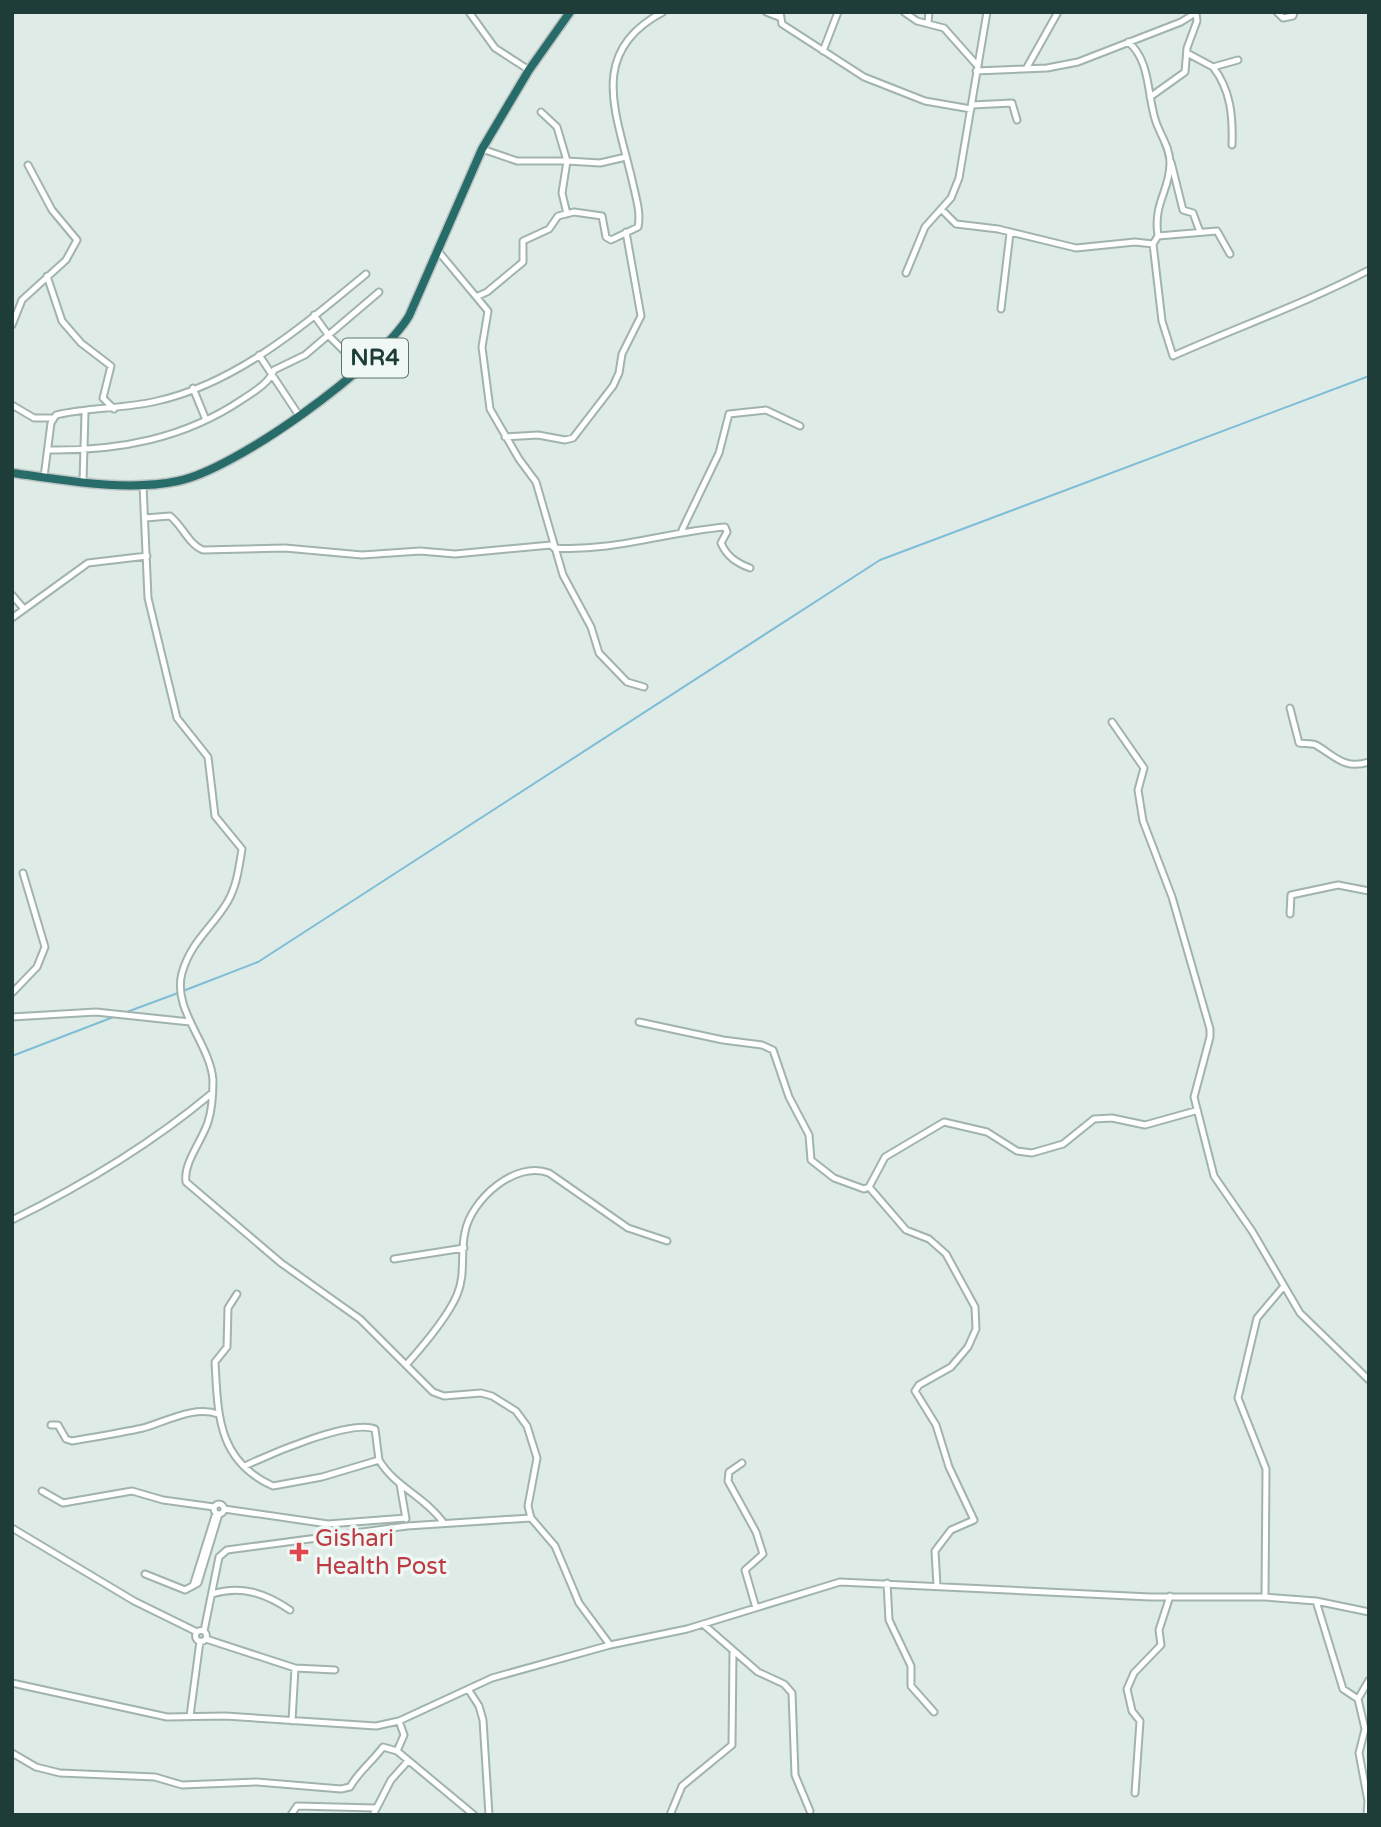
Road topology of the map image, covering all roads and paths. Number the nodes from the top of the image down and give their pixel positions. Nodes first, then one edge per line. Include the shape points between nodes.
1 (469, 12) edge
2 (570, 12) edge
3 (663, 12) edge
4 (766, 12) edge
5 (838, 12) edge
6 (904, 12) edge
7 (929, 12) edge
8 (987, 12) edge
9 (1058, 12) edge
10 (1277, 12) edge
11 (1294, 12) edge
12 (1196, 13) edge
13 (780, 15) edge
14 (928, 23) junction
15 (1128, 42) junction
16 (823, 51) junction
17 (1187, 53) junction
18 (1238, 60) dead end
19 (1213, 67) junction
20 (976, 68) junction
21 (530, 69) junction
22 (1026, 69) junction
23 (1150, 97) junction
24 (972, 107) junction
25 (541, 112) dead end
26 (1017, 120) dead end
27 (1232, 145) dead end
28 (482, 149) junction
29 (626, 157) junction
30 (567, 160) junction
31 (1170, 161) junction
32 (27, 165) dead end
33 (941, 209) junction
34 (567, 214) junction
35 (626, 232) junction
36 (1200, 232) junction
37 (1010, 233) junction
38 (1158, 236) junction
39 (1153, 244) junction
40 (438, 251) junction
41 (1230, 254) dead end
42 (1369, 270) edge
43 (906, 273) dead end
44 (366, 274) dead end
45 (47, 276) junction
46 (379, 292) dead end
47 (478, 296) junction
48 (1001, 309) dead end
49 (314, 315) junction
50 (12, 325) edge
51 (329, 336) junction
52 (259, 355) junction
53 (362, 369) junction
54 (272, 377) junction
55 (193, 388) junction
56 (12, 405) edge
57 (114, 409) junction
58 (86, 413) junction
59 (298, 414) junction
60 (52, 418) junction
61 (206, 420) junction
62 (800, 426) dead end
63 (505, 437) junction
64 (84, 449) junction
65 (48, 450) junction
66 (12, 473) edge
67 (44, 477) junction
68 (83, 481) junction
69 (143, 485) junction
70 (145, 518) junction
71 (682, 530) junction
72 (554, 548) junction
73 (147, 556) junction
74 (750, 568) dead end
75 (12, 596) edge
76 (24, 609) junction
77 (12, 618) edge
78 (644, 687) dead end
79 (1290, 708) dead end
80 (1112, 722) dead end
81 (1369, 762) edge
82 (23, 873) dead end
83 (1369, 891) edge
84 (1290, 914) dead end
85 (12, 993) edge
86 (12, 1017) edge
87 (190, 1022) junction
88 (639, 1022) dead end
89 (211, 1094) junction
90 (1195, 1111) junction
91 (869, 1187) junction
92 (12, 1220) edge
93 (667, 1241) dead end
94 (464, 1248) junction
95 (394, 1259) dead end
96 (1284, 1286) junction
97 (237, 1294) dead end
98 (406, 1365) junction
99 (1369, 1380) edge
100 (218, 1414) junction
101 (51, 1425) dead end
102 (379, 1460) junction
103 (742, 1462) dead end
104 (245, 1466) junction
105 (400, 1484) junction
106 (42, 1491) dead end
107 (218, 1511) junction
108 (406, 1518) junction
109 (531, 1518) junction
110 (443, 1522) junction
111 (407, 1526) junction
112 (12, 1528) edge
113 (206, 1557) junction
114 (219, 1557) junction
115 (145, 1574) dead end
116 (887, 1583) junction
117 (193, 1586) junction
118 (937, 1586) junction
119 (212, 1594) junction
120 (1170, 1596) junction
121 (1265, 1597) junction
122 (1316, 1601) junction
123 (756, 1608) junction
124 (290, 1611) dead end
125 (1369, 1612) edge
126 (703, 1625) junction
127 (201, 1631) junction
128 (203, 1640) junction
129 (610, 1645) junction
130 (733, 1652) junction
131 (295, 1668) junction
132 (335, 1670) dead end
133 (1369, 1680) edge
134 (12, 1683) edge
135 (468, 1689) junction
136 (1358, 1699) junction
137 (934, 1712) dead end
138 (190, 1716) junction
139 (292, 1721) junction
140 (400, 1721) junction
141 (1367, 1728) edge
142 (397, 1751) junction
143 (12, 1753) edge
144 (408, 1760) junction
145 (1135, 1793) dead end
146 (375, 1808) junction
147 (810, 1811) dead end
148 (291, 1815) edge
149 (373, 1815) edge
150 (474, 1815) edge
151 (489, 1815) edge
152 (670, 1815) edge
153 (1367, 1815) edge

1 - 21 street via 495,48
2 - 21 highway, NR4
3 - 29 street via 625,40 617,54 615,113
4 - 13 street
5 - 16 street
6 - 14 street
7 - 14 street
8 - 20 street
9 - 22 street
10 - 11 street via 1283,18
12 - 15 street
12 - 17 street
13 - 16 street via 782,24
14 - 20 street via 949,32
15 - 22 street via 1078,62
15 - 23 street via 1135,47 1146,74
16 - 24 street via 886,86 925,101
17 - 19 street
17 - 23 street via 1185,72
18 - 19 street
19 - 27 street via 1228,96
20 - 22 street
20 - 24 street
21 - 28 highway, NR4
23 - 31 street
24 - 26 street via 1012,103
24 - 33 street via 959,178
25 - 30 street via 557,127
28 - 30 street via 517,161
28 - 40 highway, NR4
29 - 30 street via 600,163
29 - 35 street via 639,223
30 - 34 street via 562,192
31 - 36 street via 1182,209 1193,213
31 - 38 street via 1156,210
32 - 45 street via 52,210 76,237 66,260
33 - 37 street via 956,224
33 - 43 street via 925,227
34 - 35 street via 602,216 608,239
34 - 47 street via 555,218 546,232 524,240 523,262
35 - 63 street via 641,316 622,354 613,386 573,438
36 - 38 street
36 - 41 street via 1217,231
37 - 39 street via 1076,248
37 - 48 street
38 - 39 street
39 - 42 street via 1161,321 1173,356
40 - 47 street via 451,271
40 - 53 highway, NR4 via 404,324
44 - 49 street
45 - 50 street via 22,300
45 - 57 street via 62,321 111,366 103,398
46 - 51 street
47 - 63 street via 488,311 482,347 490,409
49 - 51 street
49 - 52 street
51 - 53 street
51 - 54 street via 274,370
52 - 54 street
52 - 55 street
53 - 59 highway, NR4
54 - 59 street
54 - 61 street
55 - 57 street via 155,402
55 - 61 street
56 - 60 street via 34,418
57 - 58 street
58 - 60 street
58 - 64 street
59 - 69 highway, NR4 via 222,466 189,479
60 - 65 street
61 - 64 street via 148,442
62 - 71 street via 766,410 729,414 719,453
63 - 72 street via 536,482
64 - 65 street
64 - 68 street
65 - 67 street
66 - 67 highway, NR4
67 - 68 highway, NR4
68 - 69 highway, NR4
69 - 70 street
70 - 72 street via 170,516 203,550 285,548 362,555 455,554 529,545
70 - 73 street
71 - 72 street via 605,548
71 - 74 street via 725,527 724,550 738,564
72 - 78 street via 602,657 627,682
73 - 76 street via 88,563
73 - 87 street via 148,598 177,718 208,757 215,816 242,847 233,891 202,932 183,971 180,989
75 - 76 street
76 - 77 street
79 - 81 street via 1298,743 1315,744 1340,763
80 - 90 street via 1144,768 1138,790 1143,821 1172,897 1210,1029 1195,1088
82 - 85 street via 45,947 37,967
83 - 84 street via 1338,885 1291,895
86 - 87 street via 96,1012
87 - 89 street via 211,1067
88 - 91 street via 773,1050 789,1097 809,1135 811,1160 842,1182
89 - 92 street via 124,1156
89 - 98 street via 209,1120 186,1182 281,1263 340,1303
90 - 91 street via 1145,1125 1094,1119 1063,1144 1032,1153 1017,1151 987,1132 944,1122 885,1157
90 - 96 street via 1214,1176
91 - 118 street via 906,1230 929,1239 946,1254 975,1307 976,1329 968,1348 951,1367 915,1391 936,1424 949,1467 974,1520 951,1530 934,1551
93 - 94 street via 628,1228 549,1173 535,1170 495,1184 467,1226
94 - 95 street
94 - 98 street via 463,1281 453,1303
96 - 99 street via 1300,1313
96 - 121 street via 1257,1318 1238,1398 1266,1469
97 - 100 street via 228,1308 227,1347 215,1359
98 - 109 street via 438,1395 486,1394 519,1414 531,1433 537,1458 528,1506
100 - 101 street via 176,1416 142,1428 72,1441 58,1425
100 - 104 street via 222,1433
102 - 104 street via 273,1486
102 - 104 street via 377,1433 365,1427 331,1434
102 - 105 street
103 - 123 street via 729,1472 728,1481 763,1554 745,1570
105 - 108 street
105 - 110 street via 423,1498
106 - 107 street via 63,1503 120,1491
107 - 108 street via 328,1524
107 - 113 street
107 - 117 street
108 - 111 street
109 - 110 street
109 - 129 street via 555,1546 579,1603
110 - 111 street
111 - 114 street via 227,1550
112 - 127 street via 134,1601
113 - 114 street
113 - 117 street
114 - 119 street
115 - 117 street via 185,1590
116 - 118 street
116 - 123 street via 840,1583
116 - 137 street via 889,1620 911,1666 911,1685
118 - 120 street
119 - 124 street via 237,1588 252,1591
119 - 127 street
120 - 121 street
120 - 145 street via 1159,1630 1161,1645 1134,1673 1126,1689 1140,1721
121 - 122 street
122 - 125 street
122 - 136 street via 1342,1689
123 - 126 street
126 - 129 street
126 - 130 street
127 - 128 street
127 - 128 street via 196,1638
128 - 131 street
128 - 138 street
129 - 135 street
130 - 147 street via 792,1693 795,1775
130 - 152 street via 732,1745 682,1786
131 - 132 street
131 - 139 street
133 - 136 street
134 - 138 street via 116,1708
135 - 140 street
135 - 151 street via 483,1720
136 - 141 street
138 - 139 street
139 - 140 street via 366,1726
140 - 142 street via 404,1735
141 - 153 street via 1359,1745
142 - 143 street via 383,1747 351,1787 341,1790 257,1782 182,1785 155,1777 60,1773 36,1767
142 - 144 street
144 - 146 street
144 - 150 street
146 - 148 street via 297,1806
146 - 149 street

